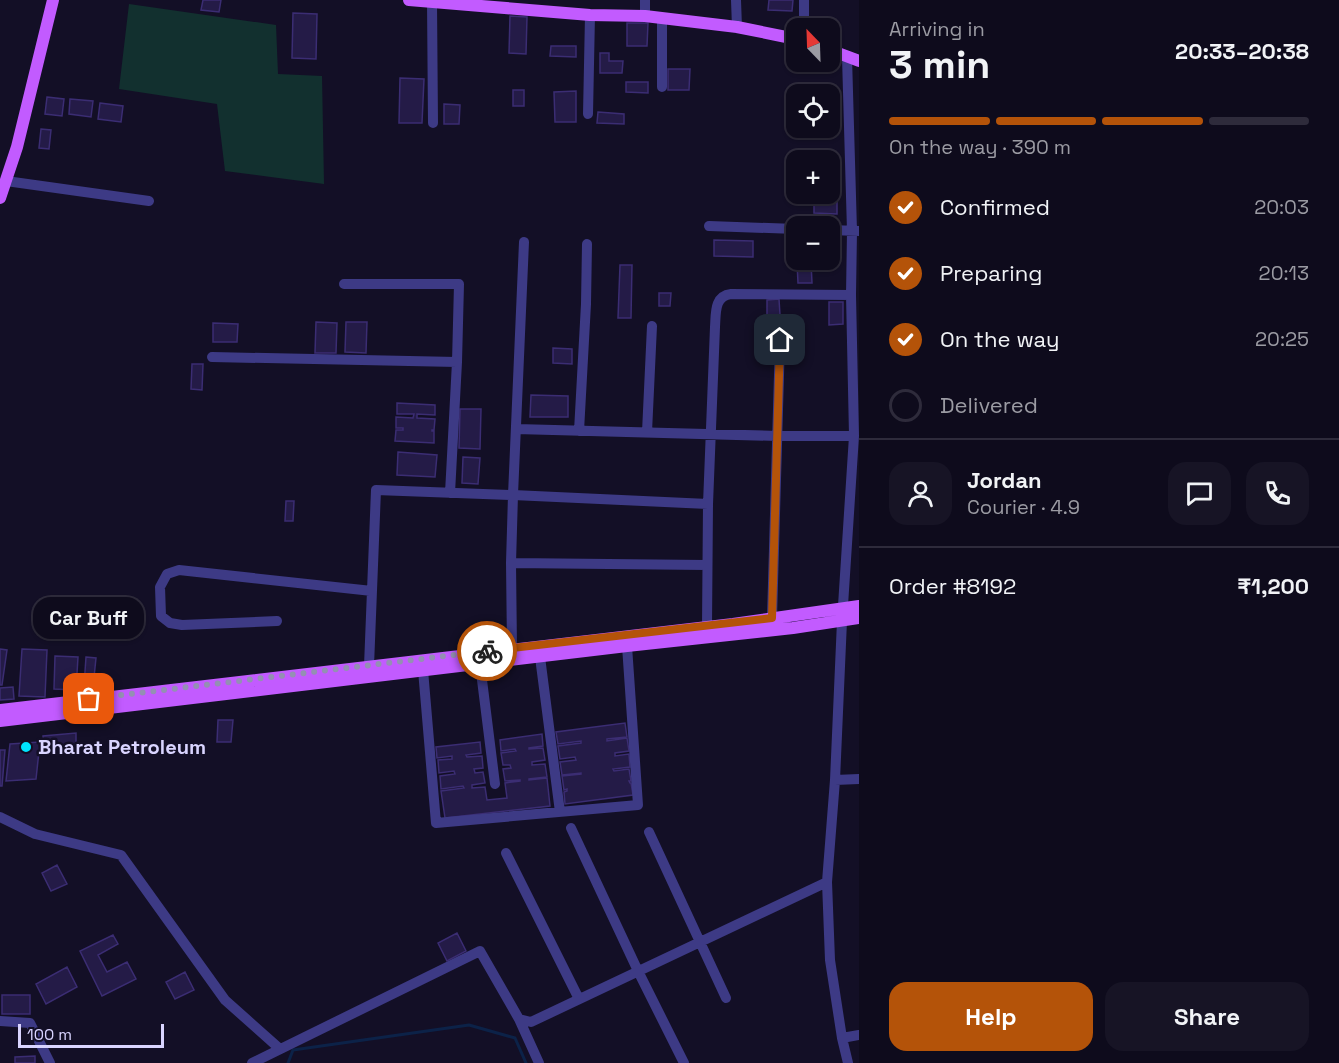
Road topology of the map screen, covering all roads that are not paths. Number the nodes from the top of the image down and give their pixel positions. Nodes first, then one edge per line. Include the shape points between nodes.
1 (53, 0) edge
2 (410, 0) edge
3 (645, 0) edge
4 (736, 0) edge
5 (804, 0) edge
6 (432, 2) junction
7 (590, 15) junction
8 (645, 16) junction
9 (662, 18) junction
10 (804, 18) edge
11 (737, 27) junction
12 (786, 37) edge
13 (840, 53) edge
14 (856, 57) edge
15 (662, 87) dead end
16 (588, 114) dead end
17 (433, 123) dead end
18 (6, 181) junction
19 (0, 198) edge
20 (149, 201) dead end
21 (709, 226) dead end
22 (786, 229) edge
23 (840, 230) edge
24 (856, 231) edge
25 (524, 242) dead end
26 (587, 244) dead end
27 (344, 284) dead end
28 (851, 295) junction
29 (652, 326) dead end
30 (780, 340) dead end
31 (212, 357) dead end
32 (457, 362) junction
33 (516, 429) junction
34 (579, 431) junction
35 (647, 432) junction
36 (711, 434) junction
37 (778, 436) junction
38 (854, 436) junction
39 (450, 493) junction
40 (513, 495) junction
41 (708, 504) junction
42 (511, 563) junction
43 (708, 565) junction
44 (372, 591) junction
45 (859, 606) edge
46 (843, 614) junction
47 (772, 618) junction
48 (859, 618) edge
49 (277, 621) dead end
50 (707, 626) junction
51 (627, 646) junction
52 (512, 649) junction
53 (540, 657) junction
54 (480, 664) junction
55 (369, 666) junction
56 (423, 670) junction
57 (0, 710) edge
58 (0, 721) edge
59 (859, 779) edge
60 (835, 780) junction
61 (495, 784) dead end
62 (560, 812) junction
63 (0, 817) edge
64 (571, 828) dead end
65 (649, 832) dead end
66 (506, 853) dead end
67 (827, 882) junction
68 (699, 942) junction
69 (638, 971) junction
70 (726, 998) dead end
71 (579, 999) junction
72 (519, 1019) junction
73 (0, 1021) edge
74 (859, 1035) edge
75 (842, 1038) junction
76 (280, 1049) junction
77 (50, 1063) edge
78 (252, 1063) edge
79 (539, 1063) edge
80 (684, 1063) edge
81 (848, 1063) edge

1 - 18 main road
2 - 6 main road
3 - 8 street
4 - 11 street
5 - 10 street
6 - 7 main road
6 - 17 street
7 - 8 main road
7 - 16 street
8 - 9 main road
9 - 11 main road
9 - 15 street
11 - 12 main road
13 - 14 main road
14 - 24 street
18 - 19 main road
18 - 20 street
21 - 22 street
23 - 24 street
24 - 28 street
25 - 33 street
26 - 34 street
27 - 32 street via 459,284
28 - 36 street via 731,294 720,298 715,327
28 - 38 street
29 - 35 street
30 - 37 street
31 - 32 street
32 - 39 street
33 - 34 street
33 - 40 street
34 - 35 street
35 - 36 street
36 - 37 street
36 - 41 street
37 - 38 street
37 - 47 street
38 - 46 street
39 - 40 street
39 - 44 street via 376,490
40 - 41 street
40 - 42 street
41 - 43 street
42 - 43 street
42 - 52 street
43 - 50 street
44 - 49 street via 179,570 167,574 160,587 162,616 170,623
44 - 55 street
45 - 46 main road
46 - 47 main road
46 - 48 main road
46 - 51 main road via 793,628
46 - 60 street
47 - 50 main road
50 - 52 main road
51 - 53 main road
51 - 62 street via 638,805
52 - 55 main road
53 - 54 main road
53 - 62 street
54 - 56 main road
54 - 61 street
55 - 57 main road
56 - 58 main road
56 - 62 street via 436,823
59 - 60 street
60 - 67 street
63 - 76 street via 35,834 121,855 225,1000
64 - 69 street
65 - 68 street
66 - 71 street
67 - 68 street
67 - 75 street via 830,960
68 - 69 street
68 - 70 street
69 - 71 street
69 - 80 street
71 - 72 street via 531,1022
72 - 76 street via 480,951
72 - 79 street
73 - 77 street via 30,1023
74 - 75 street
75 - 81 street
76 - 78 street

